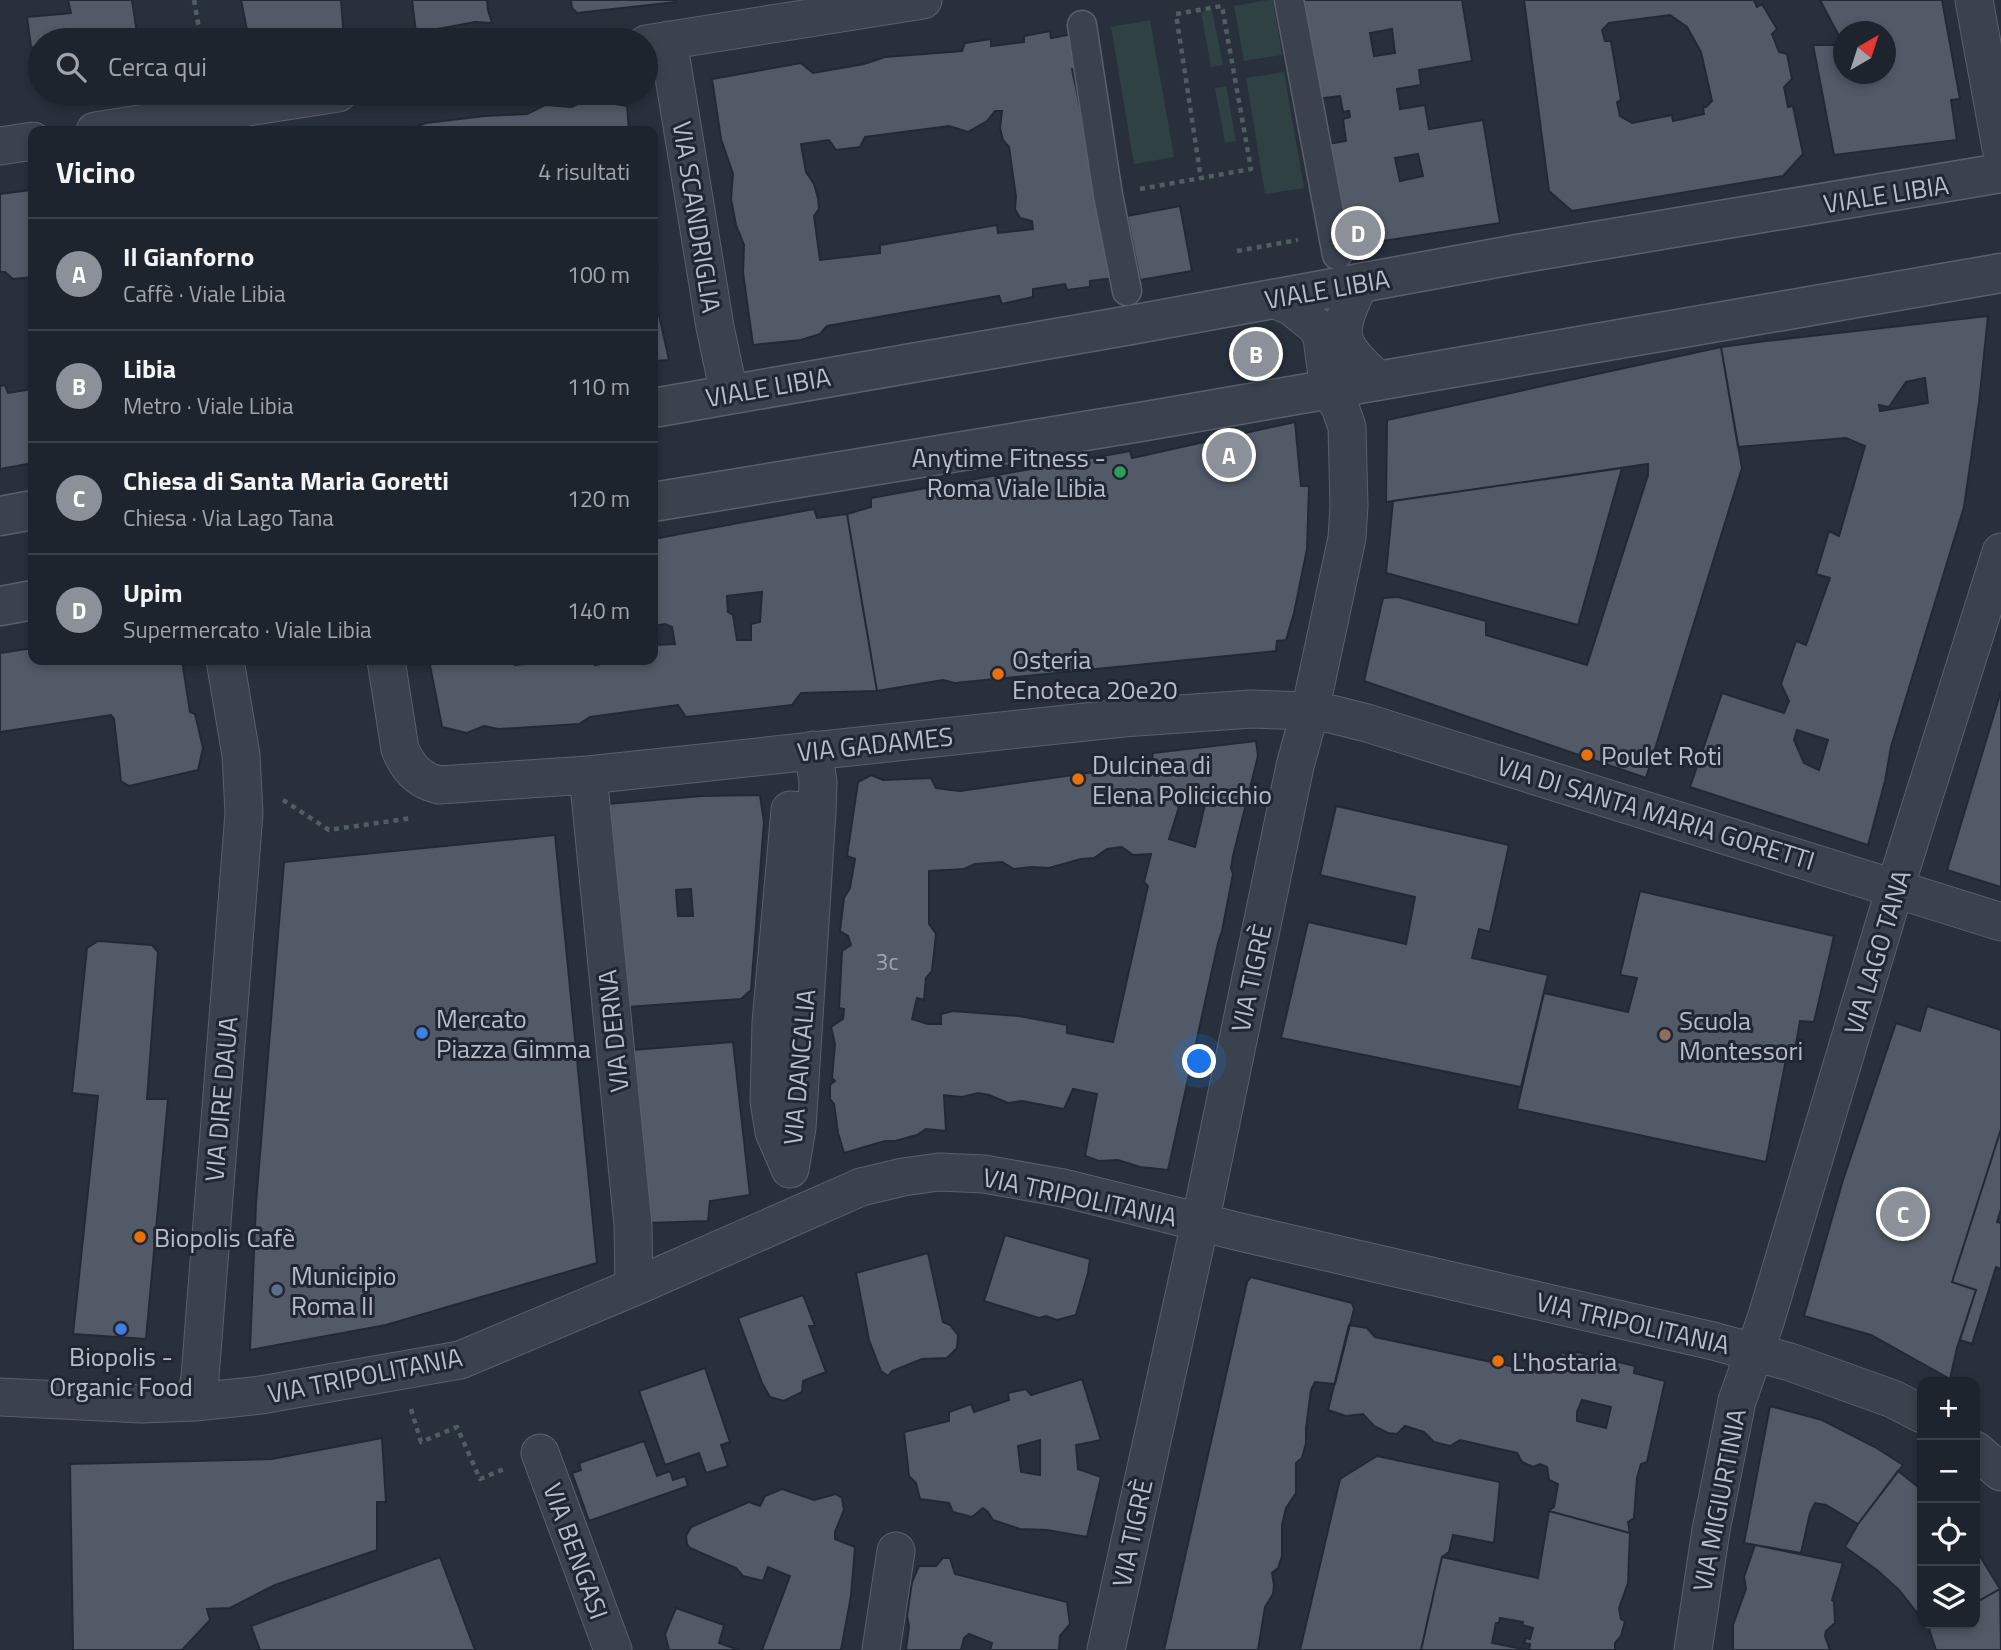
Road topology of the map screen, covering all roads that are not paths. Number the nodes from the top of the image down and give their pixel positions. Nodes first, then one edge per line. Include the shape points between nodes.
1 (923, 0) edge
2 (1289, 0) edge
3 (1974, 0) edge
4 (1082, 26) dead end
5 (658, 42) edge
6 (658, 47) edge
7 (259, 105) edge
8 (213, 112) edge
9 (126, 126) edge
10 (28, 142) edge
11 (0, 146) edge
12 (2001, 148) edge
13 (2001, 173) edge
14 (1348, 269) junction
15 (2001, 274) edge
16 (1127, 290) dead end
17 (1274, 299) junction
18 (1379, 380) junction
19 (1329, 390) junction
20 (729, 393) junction
21 (658, 407) edge
22 (658, 501) edge
23 (28, 511) edge
24 (0, 516) edge
25 (2001, 552) edge
26 (28, 601) edge
27 (0, 606) edge
28 (226, 665) edge
29 (387, 665) edge
30 (1310, 711) junction
31 (800, 752) junction
32 (588, 775) junction
33 (803, 811) junction
34 (1895, 888) junction
35 (2001, 922) edge
36 (1200, 1223) junction
37 (634, 1287) junction
38 (1755, 1351) junction
39 (0, 1397) edge
40 (195, 1402) junction
41 (1917, 1411) edge
42 (540, 1453) road end
43 (1980, 1454) edge
44 (2001, 1472) edge
45 (896, 1551) dead end
46 (613, 1650) edge
47 (881, 1650) edge
48 (1106, 1650) edge
49 (1693, 1650) edge

1 - 5 street
2 - 14 street
3 - 12 street
4 - 16 street
6 - 20 street, VIA SCANDRIGLIA
7 - 8 street
8 - 9 street
10 - 11 street
13 - 14 street, VIALE LIBIA via 1518,254
14 - 17 street, VIALE LIBIA
14 - 18 street via 1343,335 1353,355
15 - 18 street
17 - 19 street, VIA TIGRÈ via 1317,327
17 - 20 street, VIALE LIBIA
18 - 19 street
19 - 22 street
19 - 30 street, VIA TIGRÈ via 1347,427 1349,506 1347,538
20 - 21 street, VIALE LIBIA
23 - 24 street
25 - 34 street, VIA LAGO TANA
26 - 27 street
28 - 40 street, VIA DIRE DAUA via 241,755 259,797
29 - 32 street, VIA GADAMES via 400,749 416,775 439,785
30 - 31 street, VIA GADAMES via 1251,709 1124,718
30 - 34 street, VIA DI SANTA MARIA GORETTI via 1367,723
30 - 36 street, VIA TIGRÈ
31 - 32 street, VIA GADAMES
31 - 33 street, VIA DANCALIA via 818,782
32 - 37 street, VIA DERNA via 633,1226
33 - 33 street, VIA DANCALIA via 771,1023 769,1101 774,1132 790,1169 797,1128
34 - 35 street, VIA DI SANTA MARIA GORETTI
34 - 38 street, VIA LAGO TANA
36 - 37 street, VIA TRIPOLITANIA via 1063,1188 984,1174 939,1172 861,1187
36 - 38 street, VIA TRIPOLITANIA
36 - 48 street, VIA TIGRÈ
37 - 40 street, VIA TRIPOLITANIA via 460,1360
38 - 41 street, VIA TRIPOLITANIA
38 - 49 street, VIA MIGIURTINIA via 1737,1401
39 - 40 street, VIA TRIPOLITANIA
42 - 46 street, VIA BENGASI
43 - 44 street
45 - 47 street

